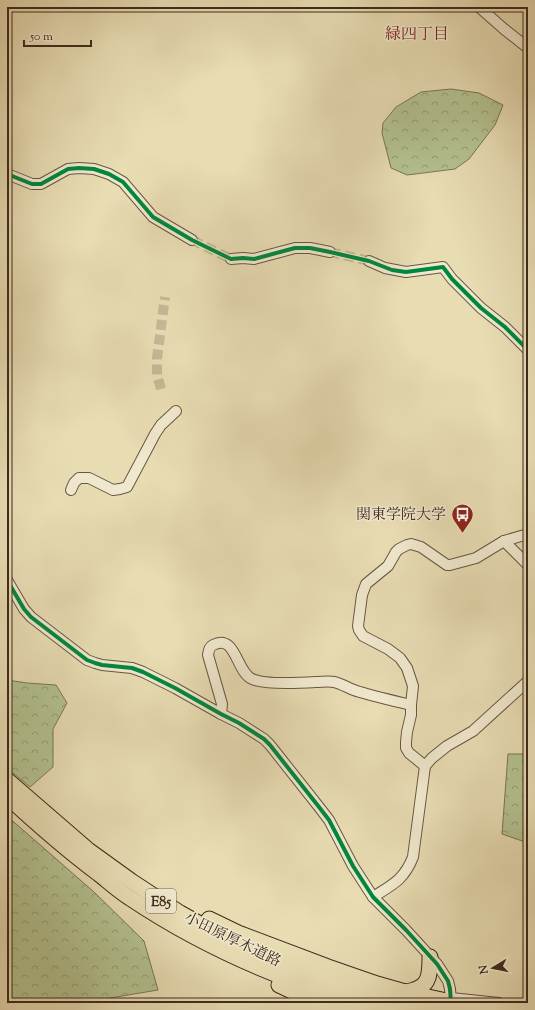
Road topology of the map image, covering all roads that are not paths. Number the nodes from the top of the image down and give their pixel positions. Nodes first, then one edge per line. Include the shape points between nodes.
1 (479, 7) edge
2 (528, 48) edge
3 (7, 174) edge
4 (192, 240) tunnel mouth
5 (330, 252) tunnel mouth
6 (231, 259) tunnel mouth
7 (369, 261) tunnel mouth
8 (528, 350) edge
9 (176, 411) dead end
10 (71, 490) dead end
11 (528, 534) edge
12 (504, 541) junction
13 (528, 565) edge
14 (7, 580) edge
15 (528, 681) edge
16 (411, 706) junction
17 (221, 714) junction
18 (425, 766) junction
19 (7, 780) edge
20 (7, 796) edge
21 (88, 850) junction
22 (373, 897) junction
23 (222, 952) junction
24 (430, 957) junction
25 (337, 991) junction
26 (404, 998) edge
27 (451, 1001) edge
28 (320, 1003) edge
29 (358, 1003) edge
30 (499, 1003) edge

1 - 2 street
3 - 4 street via 32,184 41,184 68,169 94,169 109,174 123,182 153,217
5 - 6 street via 295,248 254,259
7 - 8 street via 385,268 406,272 443,267 481,308
9 - 10 street via 155,434 127,487 113,490 88,478 79,478
11 - 12 street
12 - 13 street
12 - 16 street via 481,556 450,565 446,565 421,547 408,545 399,549 388,566 366,584 359,612 359,630 363,636 400,658 407,668 413,686
14 - 17 street via 31,617 87,660 143,672
15 - 18 street via 473,731 448,746
16 - 17 street via 358,692 334,682 278,683 253,680 248,677 231,648 223,642 210,646 208,650 222,704
16 - 18 street via 406,748
17 - 22 street via 258,734 270,745 329,820
18 - 22 street via 413,857 402,877
19 - 21 highway, 小田原厚木道路 / E85
20 - 23 highway, 小田原厚木道路 / E85 via 74,855 129,898 178,929
21 - 25 highway, 小田原厚木道路 / E85 via 180,913 227,939
21 - 26 highway via 238,933 377,984
22 - 24 street
23 - 25 highway, 小田原厚木道路 / E85 via 271,973
23 - 28 highway via 259,975
24 - 26 highway via 430,971 425,984
24 - 27 street via 448,981
25 - 26 highway, 小田原厚木道路 / E85
25 - 29 highway, 小田原厚木道路 / E85
26 - 27 highway
27 - 30 street

